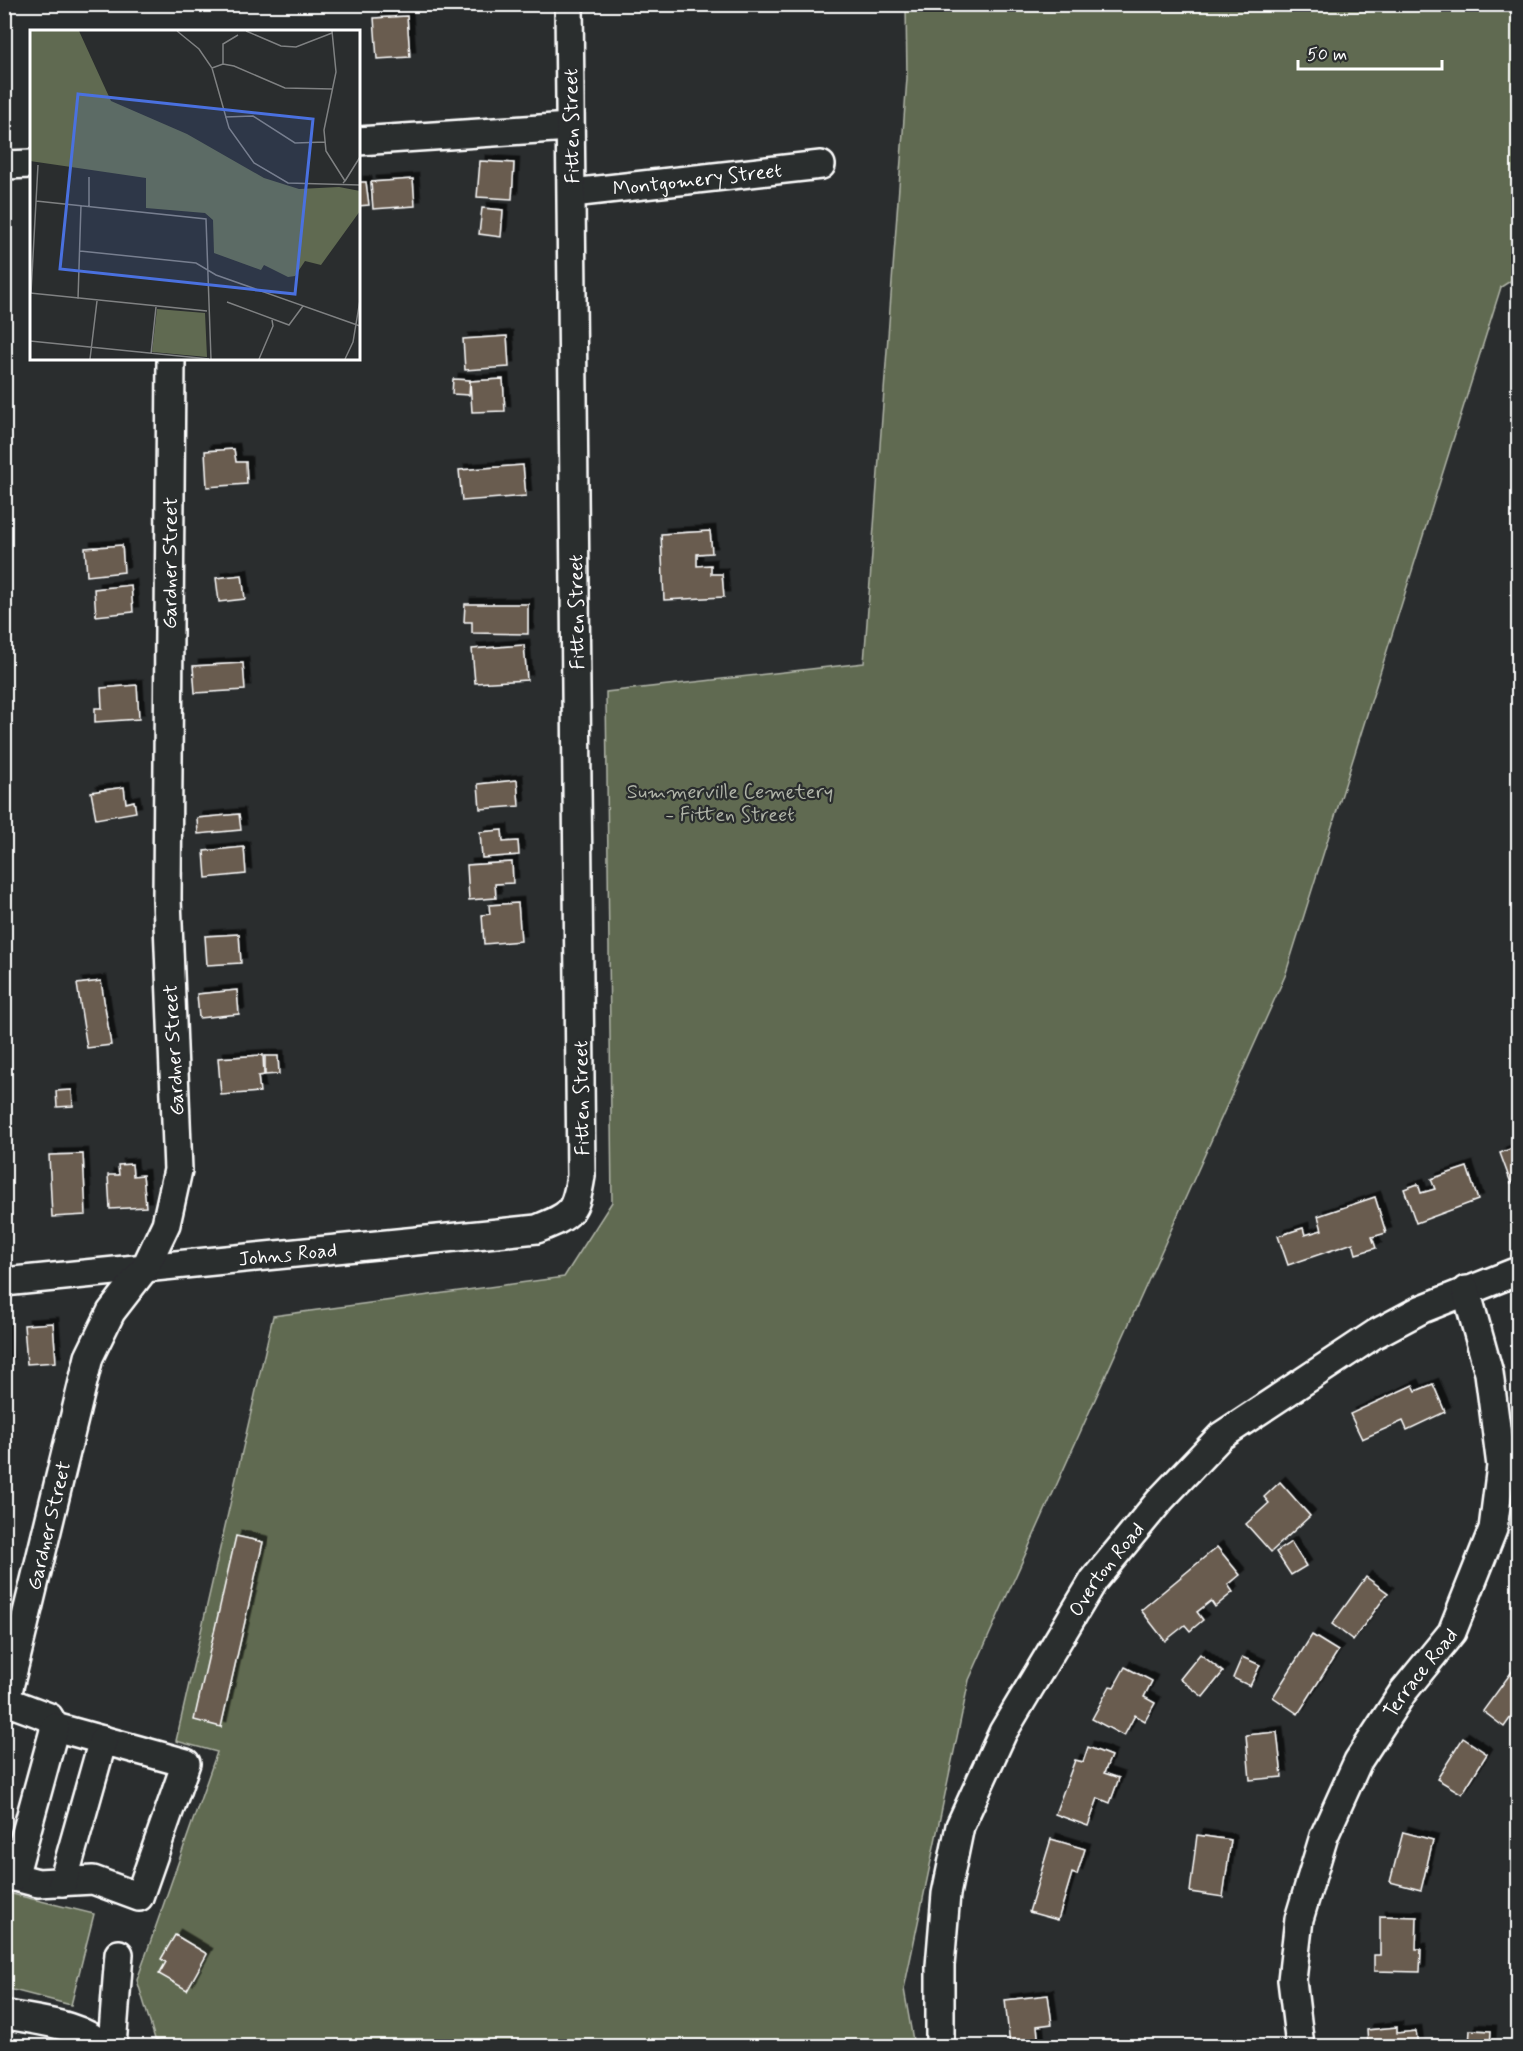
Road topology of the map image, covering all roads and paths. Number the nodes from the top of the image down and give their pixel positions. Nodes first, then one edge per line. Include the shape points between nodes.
1 (569, 4) edge
2 (570, 127) junction
3 (360, 141) edge
4 (30, 164) edge
5 (4, 165) edge
6 (821, 165) dead end
7 (572, 193) junction
8 (171, 360) edge
9 (567, 1216) joint
10 (145, 1268) junction
11 (1518, 1271) edge
12 (4, 1282) edge
13 (1466, 1290) junction
14 (5, 1705) edge
15 (55, 1727) junction
16 (103, 1740) junction
17 (9, 1876) edge
18 (63, 1882) junction
19 (119, 1954) dead end
20 (4, 2014) edge
21 (103, 2046) edge
22 (112, 2046) edge
23 (940, 2046) edge
24 (1300, 2046) edge

1 - 2 street, Fitten Street
2 - 3 street
2 - 7 street, Fitten Street
4 - 5 street
6 - 7 street, Montgomery Street
7 - 9 street, Fitten Street via 582,1176 578,1198
8 - 10 street, Gardner Street via 167,899 178,1170 166,1224
9 - 10 street, Johns Road via 537,1229
10 - 12 street, Johns Road
10 - 14 street, Gardner Street via 111,1312 89,1357
11 - 13 street, Overton Road
13 - 23 street, Overton Road via 1375,1334 1221,1436 1161,1499 1094,1580 1003,1732 960,1826 946,1894 940,1966
13 - 24 street, Terrace Road via 1489,1373 1501,1466 1493,1529 1452,1632 1403,1692 1358,1761 1324,1836 1299,1919 1292,1980
14 - 15 street via 49,1717
15 - 16 street
15 - 17 street
16 - 18 street
16 - 18 street via 186,1763 139,1896 93,1880
17 - 18 street via 39,1883
19 - 22 street
20 - 21 street via 92,2036

